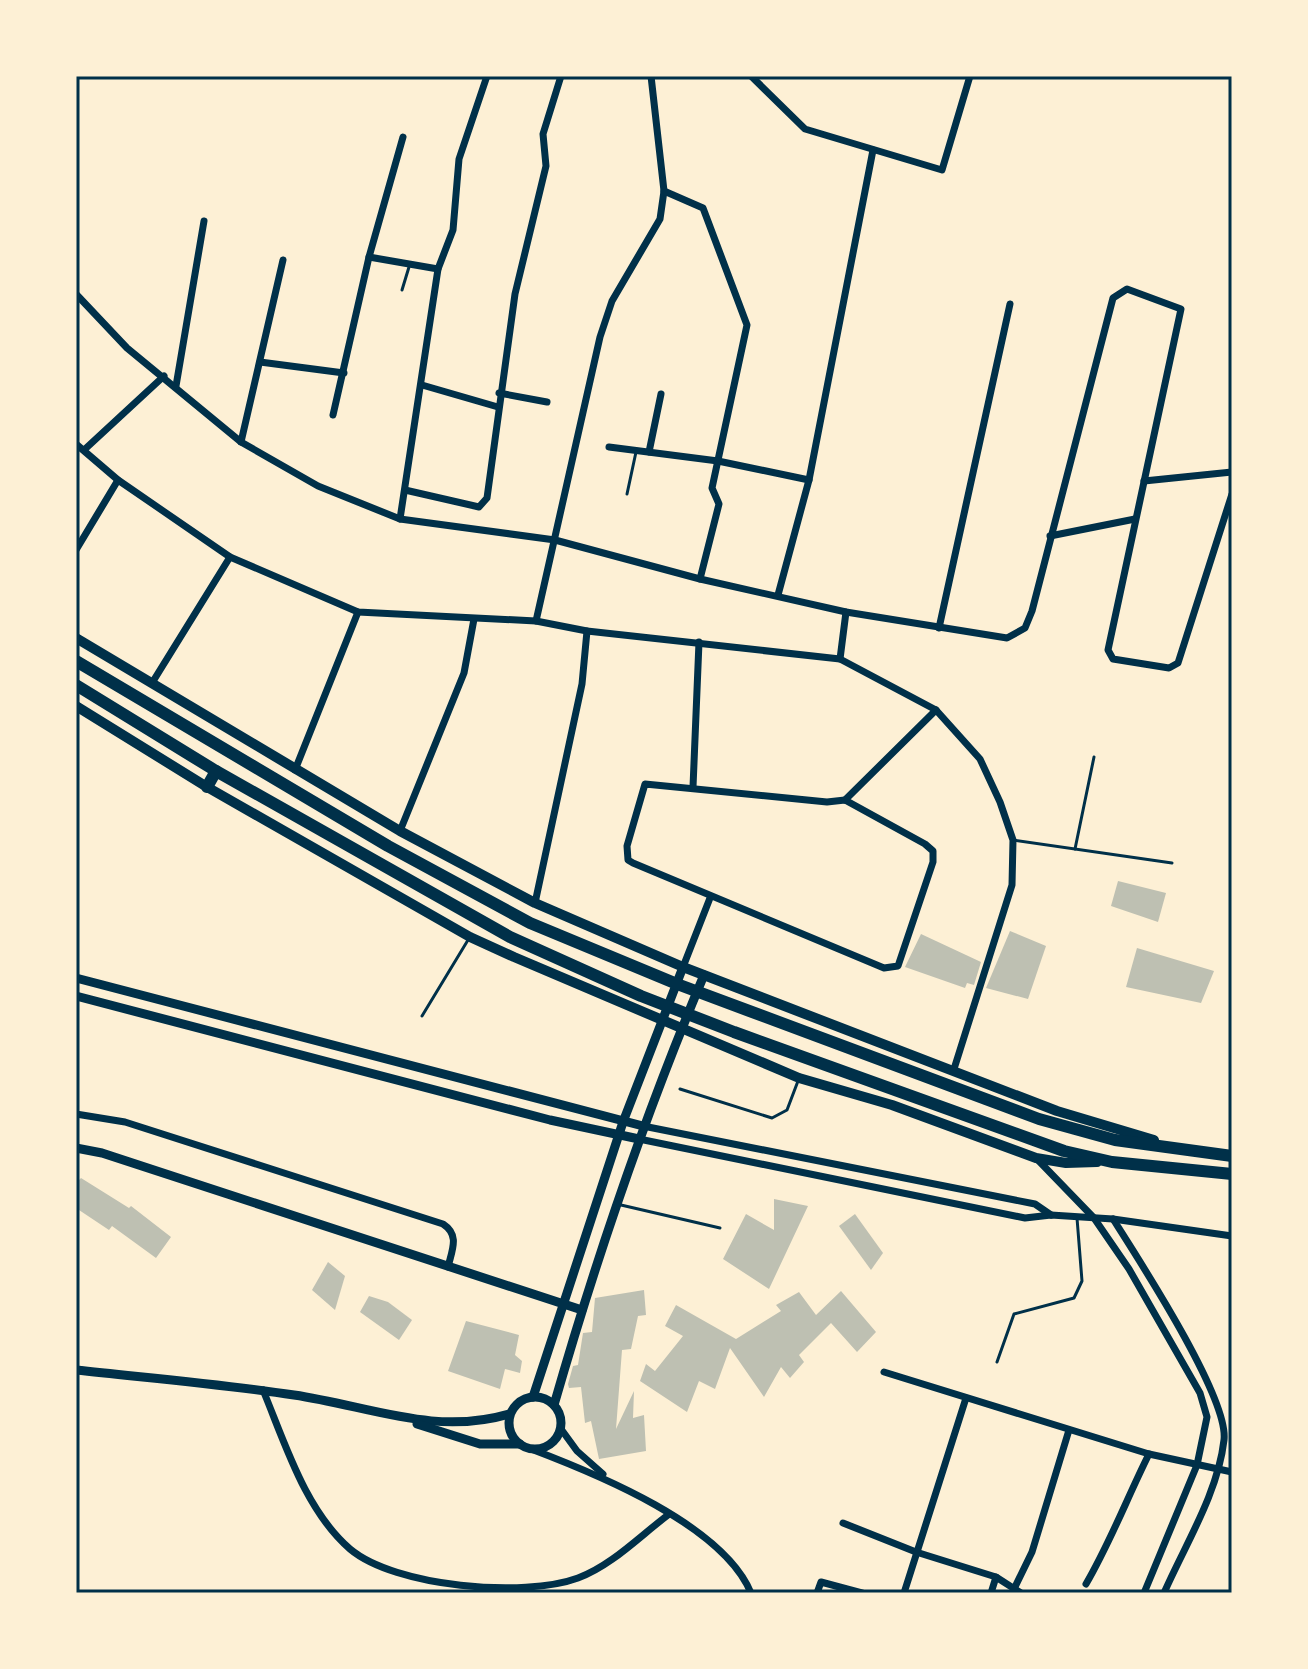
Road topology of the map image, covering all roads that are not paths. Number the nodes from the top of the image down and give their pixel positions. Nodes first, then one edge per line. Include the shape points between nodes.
1 (487, 76) edge
2 (561, 76) edge
3 (651, 76) edge
4 (751, 76) edge
5 (970, 76) edge
6 (403, 137) dead end
7 (873, 150) junction
8 (664, 191) junction
9 (204, 221) dead end
10 (369, 257) junction
11 (283, 260) dead end
12 (410, 263) junction
13 (438, 269) junction
14 (402, 290) dead end
15 (76, 294) edge
16 (1010, 304) dead end
17 (260, 362) junction
18 (344, 373) junction
19 (164, 376) junction
20 (422, 385) junction
21 (176, 386) junction
22 (499, 393) junction
23 (661, 394) dead end
24 (547, 402) dead end
25 (498, 407) junction
26 (333, 415) dead end
27 (241, 442) junction
28 (76, 444) edge
29 (609, 447) dead end
30 (84, 450) junction
31 (636, 452) junction
32 (649, 452) junction
33 (718, 461) junction
34 (1232, 472) edge
35 (118, 480) junction
36 (809, 480) junction
37 (1144, 481) junction
38 (405, 490) junction
39 (627, 494) dead end
40 (1232, 494) edge
41 (400, 519) junction
42 (1135, 519) junction
43 (1050, 536) junction
44 (555, 540) junction
45 (76, 550) edge
46 (230, 557) junction
47 (700, 579) junction
48 (778, 595) junction
49 (358, 612) junction
50 (846, 612) junction
51 (474, 619) junction
52 (536, 621) junction
53 (939, 628) junction
54 (587, 631) junction
55 (76, 638) edge
56 (699, 642) junction
57 (840, 659) junction
58 (76, 661) edge
59 (152, 683) junction
60 (76, 685) edge
61 (76, 706) edge
62 (936, 710) junction
63 (1094, 757) dead end
64 (295, 770) junction
65 (216, 771) junction
66 (207, 787) junction
67 (693, 787) junction
68 (845, 800) junction
69 (400, 831) junction
70 (1013, 840) junction
71 (1075, 849) junction
72 (1172, 863) dead end
73 (710, 898) junction
74 (535, 903) junction
75 (470, 937) junction
76 (683, 967) junction
77 (704, 975) junction
78 (76, 978) edge
79 (677, 984) junction
80 (697, 991) junction
81 (76, 996) edge
82 (668, 1006) junction
83 (687, 1013) junction
84 (422, 1016) dead end
85 (663, 1020) junction
86 (680, 1028) junction
87 (954, 1069) junction
88 (799, 1078) junction
89 (473, 1083) junction
90 (680, 1089) dead end
91 (466, 1098) junction
92 (76, 1114) edge
93 (623, 1122) junction
94 (643, 1126) junction
95 (620, 1136) junction
96 (639, 1139) junction
97 (76, 1148) edge
98 (1225, 1156) edge
99 (1036, 1158) junction
100 (1112, 1162) junction
101 (1232, 1174) edge
102 (618, 1204) junction
103 (1051, 1215) junction
104 (1077, 1218) junction
105 (1094, 1218) junction
106 (1113, 1219) junction
107 (720, 1228) dead end
108 (1231, 1238) edge
109 (448, 1267) junction
110 (564, 1305) junction
111 (582, 1310) junction
112 (997, 1362) dead end
113 (76, 1370) edge
114 (884, 1372) dead end
115 (263, 1390) junction
116 (533, 1397) junction
117 (966, 1398) junction
118 (554, 1405) junction
119 (509, 1414) junction
120 (395, 1415) junction
121 (561, 1429) junction
122 (1069, 1430) junction
123 (520, 1444) junction
124 (531, 1449) junction
125 (1149, 1454) junction
126 (1197, 1465) junction
127 (1218, 1470) junction
128 (1232, 1472) edge
129 (608, 1478) junction
130 (668, 1515) junction
131 (843, 1523) dead end
132 (916, 1552) junction
133 (996, 1577) junction
134 (1086, 1584) dead end
135 (1014, 1590) edge
136 (751, 1593) edge
137 (817, 1593) edge
138 (862, 1593) edge
139 (904, 1593) edge
140 (991, 1593) edge
141 (1021, 1593) edge
142 (1144, 1593) edge
143 (1164, 1593) edge

1 - 13 street via 459,159 453,230
2 - 22 street via 543,134 546,166 515,294
3 - 8 street
4 - 7 street via 805,129
5 - 7 street via 942,170
6 - 10 street
7 - 36 street
8 - 33 street via 703,208 747,325
8 - 44 street via 660,219 612,301 600,337
9 - 21 street
10 - 12 street
10 - 18 street
11 - 17 street
12 - 13 street
12 - 14 lane
13 - 20 street
15 - 19 street via 127,348
16 - 53 street
17 - 18 street
17 - 27 street
18 - 26 street
19 - 21 street
19 - 30 street
20 - 25 street
20 - 38 street
21 - 27 street
22 - 24 street
22 - 25 street
23 - 32 street
25 - 38 street via 487,498 479,507
27 - 41 street via 318,486
28 - 30 street
29 - 31 street
30 - 35 street
31 - 32 street
31 - 39 lane
32 - 33 street
33 - 36 street
33 - 47 street via 712,488 719,504
34 - 37 street
35 - 45 street
35 - 46 street
36 - 48 street
37 - 42 street
37 - 43 street via 1181,309 1127,289 1113,298
38 - 41 street
40 - 42 street via 1178,663 1169,668 1113,659 1108,650
41 - 44 street
42 - 43 street
43 - 53 street via 1025,628 1007,638
44 - 47 street
44 - 52 street
46 - 49 street
46 - 59 street
47 - 48 street
48 - 50 street
49 - 51 street
49 - 64 street
50 - 53 street
50 - 57 street
51 - 52 street
51 - 69 street via 464,673
52 - 54 street
54 - 56 street
54 - 74 street via 582,684
55 - 59 main road
56 - 57 street
56 - 67 street
57 - 62 street
58 - 79 highway via 388,846 530,923
59 - 64 main road
60 - 65 highway
61 - 66 main road
62 - 68 street
62 - 70 street via 980,759
63 - 71 lane
64 - 69 main road
65 - 66 highway
65 - 82 highway via 456,910
66 - 75 main road
67 - 68 street
67 - 73 street via 645,784 627,846 628,860
68 - 73 street via 933,851 898,966 884,968
69 - 74 main road
70 - 71 lane
70 - 87 street via 1012,885
71 - 72 lane
73 - 76 street
74 - 76 main road
75 - 84 lane
75 - 85 main road
76 - 77 main road
76 - 79 street
77 - 80 street
77 - 87 main road
78 - 89 street
79 - 80 highway
79 - 82 street
80 - 83 street
80 - 98 highway via 1039,1119 1115,1140
81 - 91 street
82 - 83 highway
82 - 85 street
83 - 86 street
83 - 100 highway via 1019,1137
85 - 86 main road
85 - 93 street
86 - 88 main road
86 - 94 street
87 - 98 main road via 1111,1129
88 - 90 lane via 787,1110 772,1118
88 - 99 main road
89 - 91 street
89 - 93 street
91 - 95 street
92 - 109 street via 125,1122 443,1224 455,1240
93 - 94 street
93 - 95 street
94 - 96 street
94 - 103 street via 1035,1204
95 - 96 street
95 - 110 street
96 - 102 street
96 - 103 street via 1025,1218
97 - 109 street
99 - 100 main road
99 - 105 street
100 - 101 highway
102 - 107 lane
102 - 111 street
103 - 104 street
104 - 105 street
104 - 112 lane via 1082,1281 1074,1298 1014,1314
105 - 106 street
105 - 126 street via 1200,1393 1207,1417
106 - 108 street
106 - 127 street via 1214,1396 1225,1437
109 - 110 street
110 - 111 street
110 - 116 street
111 - 118 street
113 - 115 street
114 - 117 street
115 - 120 street
115 - 130 street via 307,1492 349,1548 376,1566 429,1583 521,1586 578,1578
116 - 118 street
116 - 119 street
117 - 122 street
117 - 132 street
118 - 121 street
119 - 120 street via 476,1424
119 - 123 street via 509,1428
120 - 123 street via 480,1444
121 - 124 street via 544,1448
121 - 129 street
122 - 125 street
122 - 135 street via 1032,1552
123 - 124 street
124 - 129 street
125 - 126 street
125 - 134 street via 1116,1520 1114,1536
126 - 127 street
126 - 142 street
127 - 128 street
127 - 143 street
129 - 130 street
130 - 136 street via 715,1545 744,1575
131 - 132 street
132 - 133 street
132 - 139 street
133 - 135 street
133 - 140 street
135 - 141 street
137 - 138 street via 821,1582

